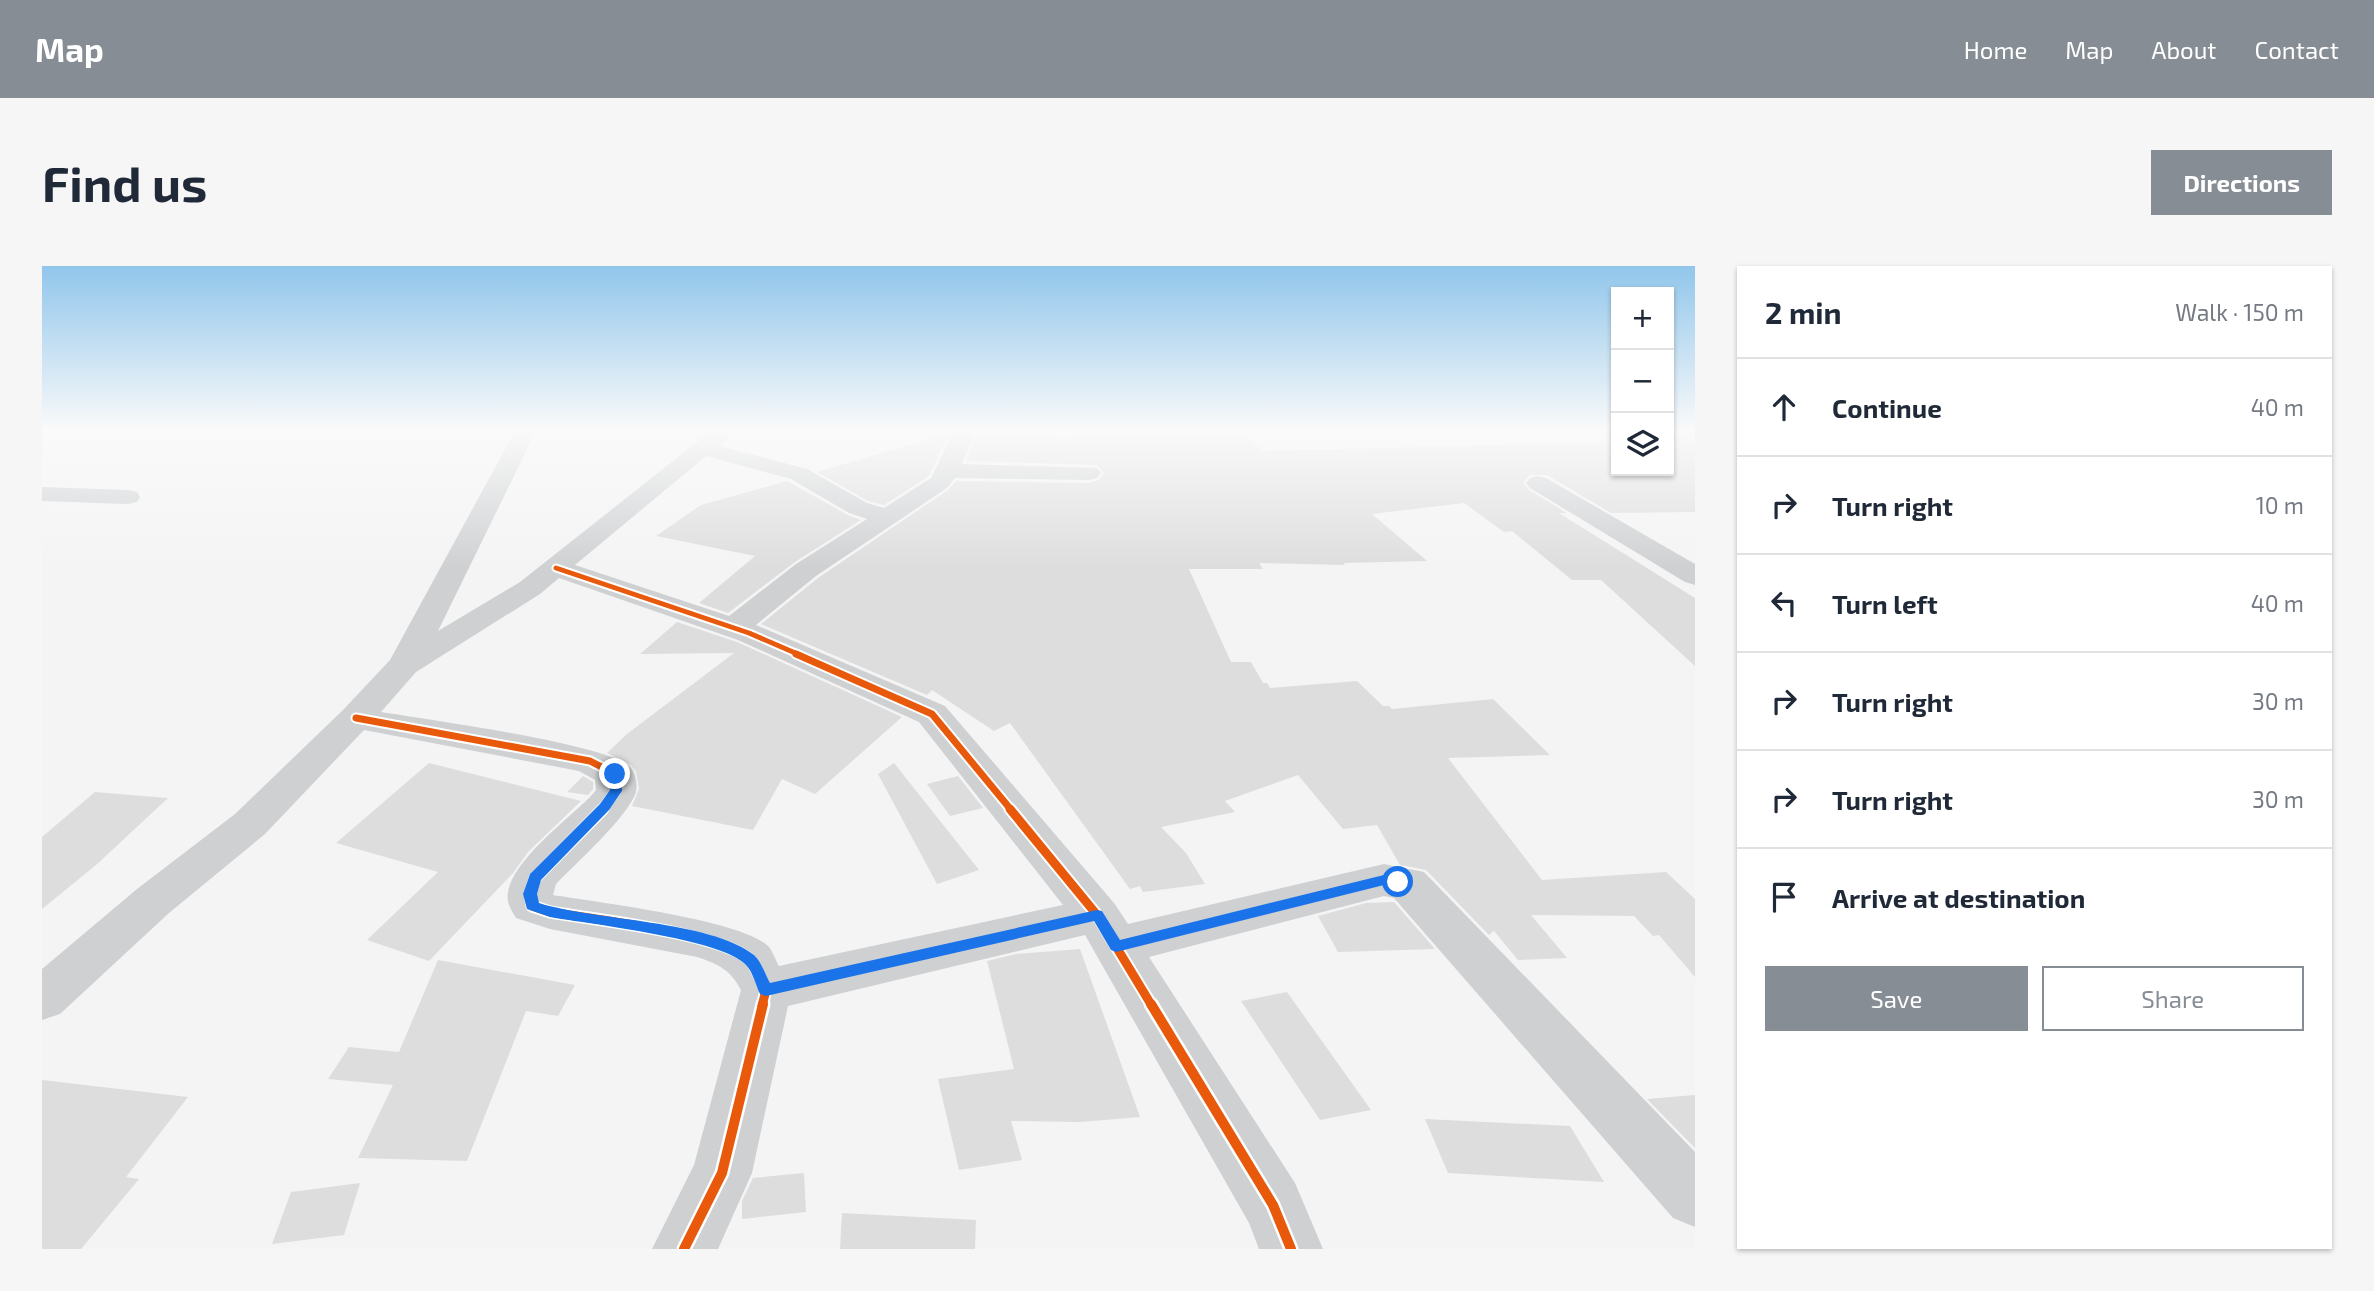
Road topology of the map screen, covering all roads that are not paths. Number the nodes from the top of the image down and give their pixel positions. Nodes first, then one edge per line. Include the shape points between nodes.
1 (502, 477) edge
2 (666, 477) edge
3 (804, 477) edge
4 (944, 477) edge
5 (1538, 483) dead end
6 (42, 494) edge
7 (128, 497) dead end
8 (885, 516) junction
9 (556, 568) junction
10 (1695, 576) edge
11 (733, 628) junction
12 (404, 665) junction
13 (356, 718) junction
14 (1107, 931) junction
15 (766, 990) junction
16 (42, 999) edge
17 (1695, 1196) edge
18 (684, 1249) edge
19 (1291, 1249) edge

1 - 12 street
2 - 9 street
3 - 8 street via 858,508
4 - 8 street
5 - 10 street
6 - 7 street
8 - 11 street
9 - 11 street
9 - 12 street via 477,623
11 - 14 street via 932,714
12 - 13 street
13 - 15 street via 590,761 615,774 616,791 605,807 535,878 532,906 724,947 751,961
13 - 16 street via 250,824 153,901
14 - 15 street
14 - 17 street via 1384,880 1408,884
14 - 19 street via 1273,1205
15 - 18 street via 722,1173

